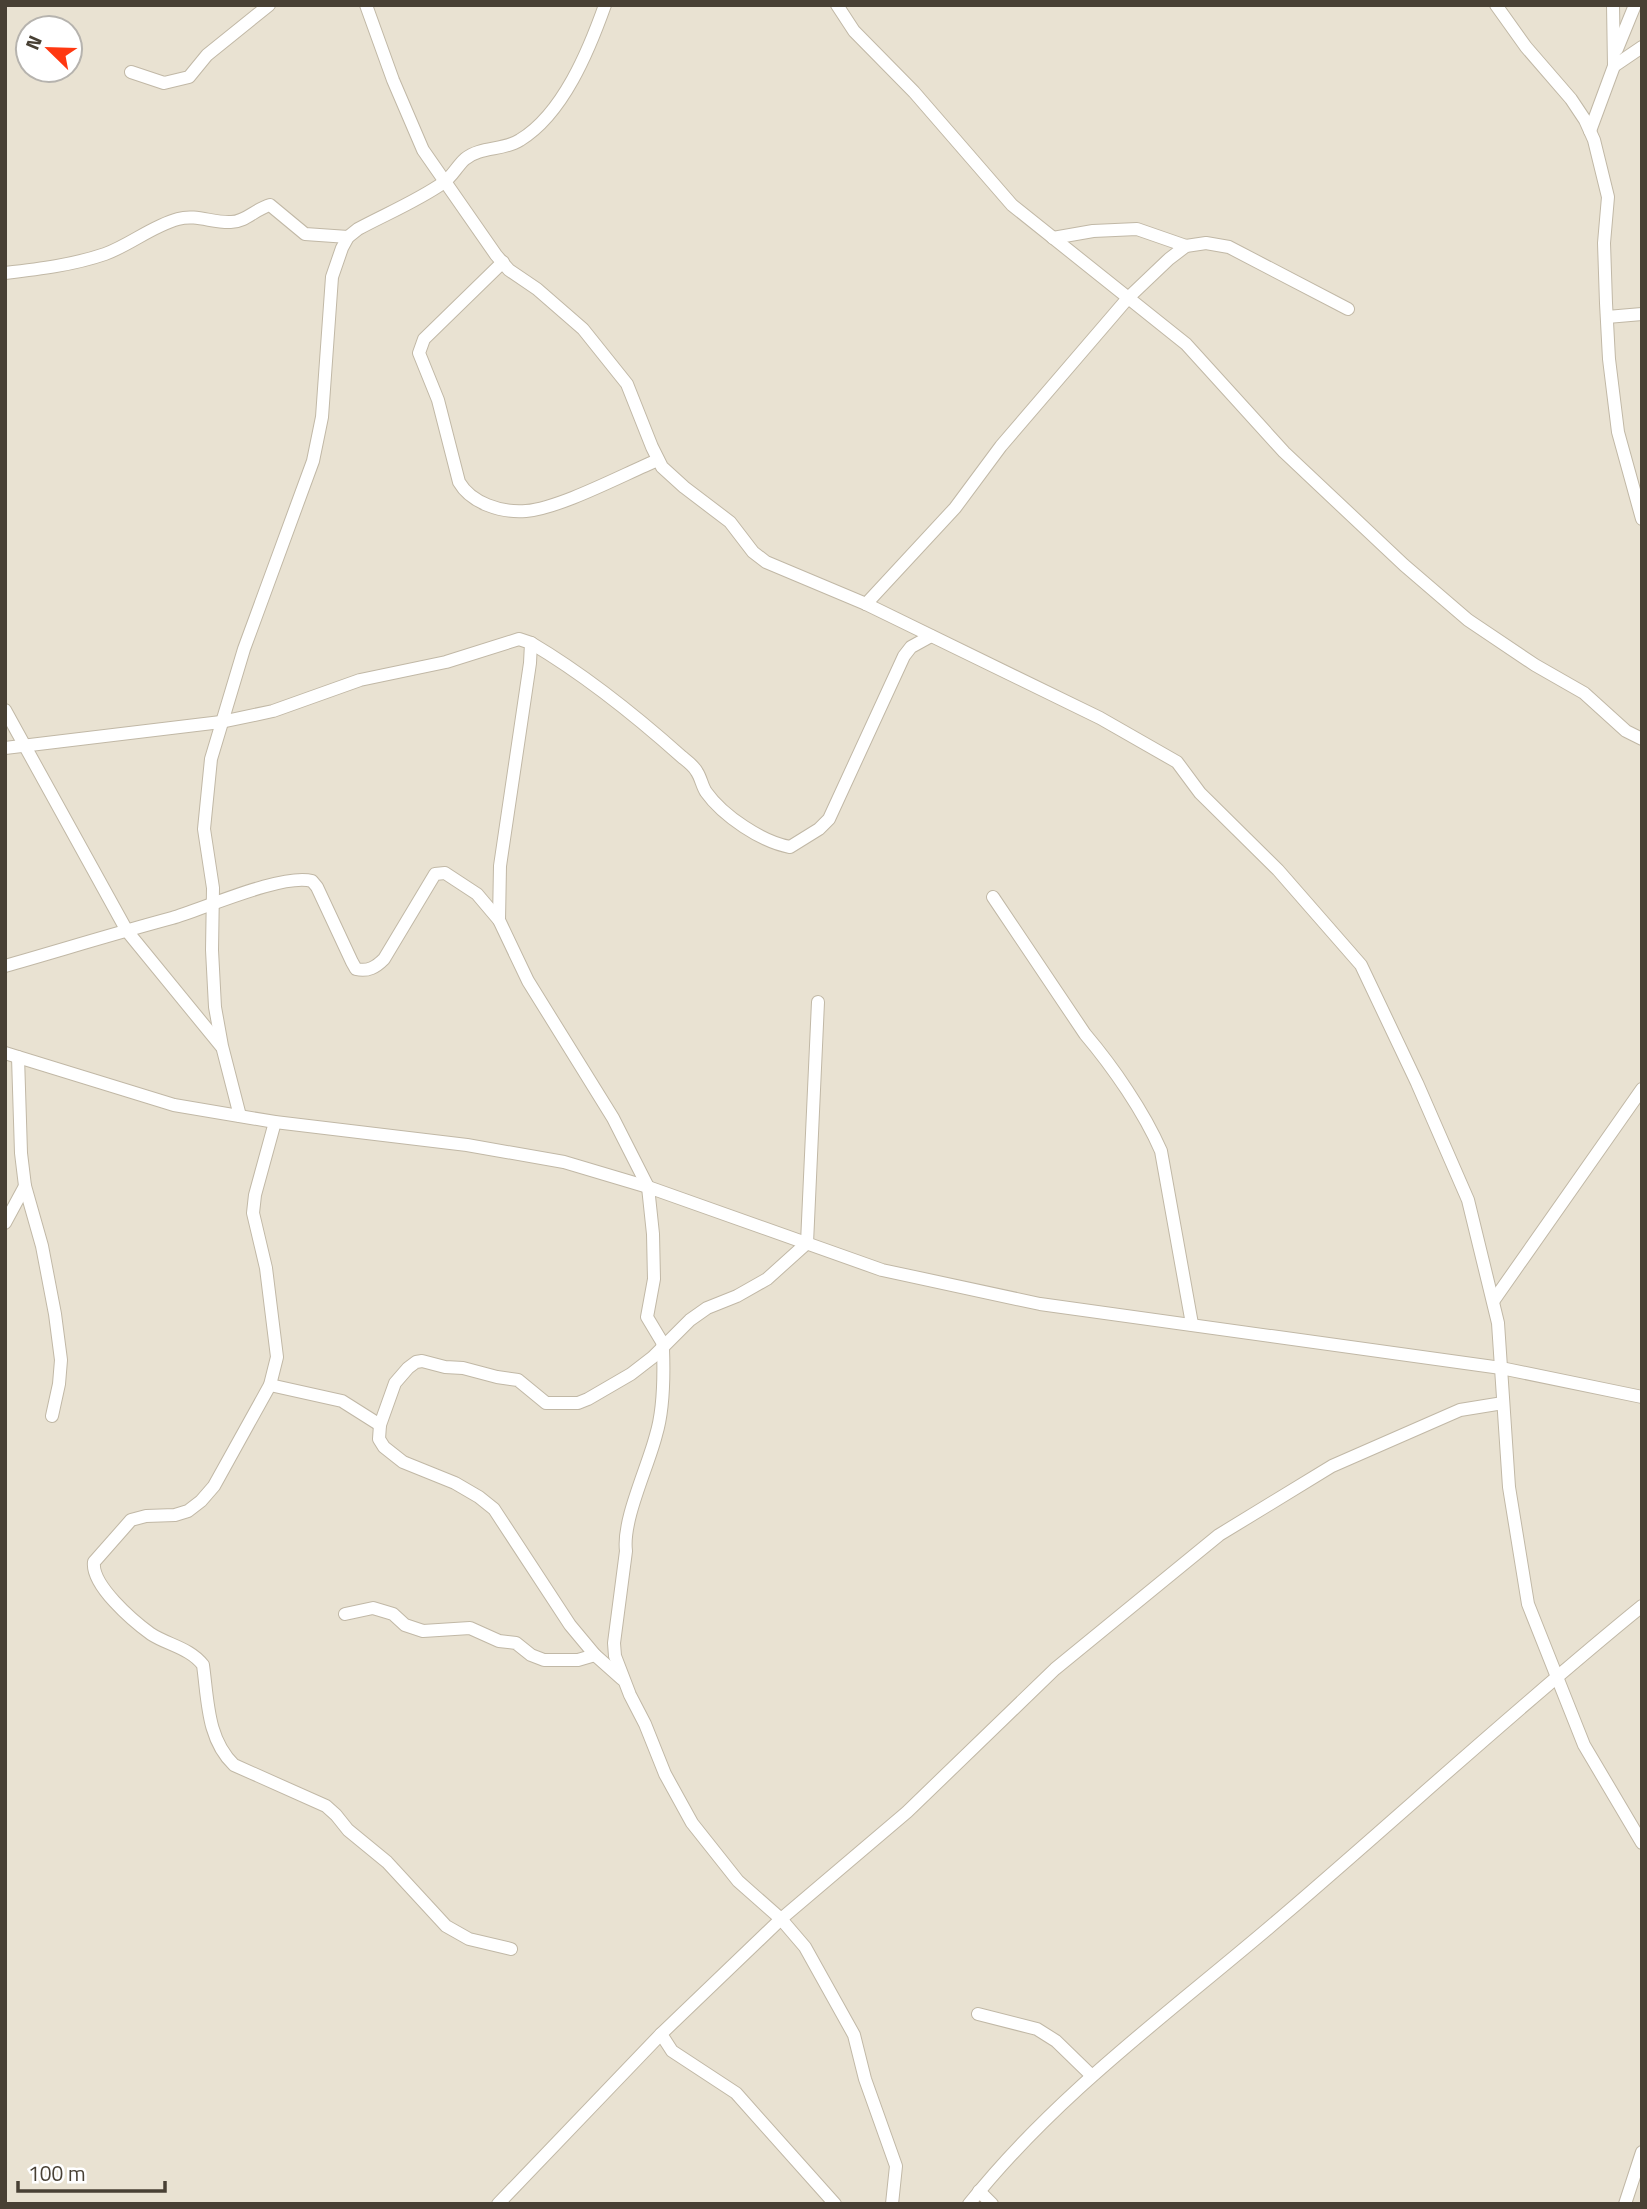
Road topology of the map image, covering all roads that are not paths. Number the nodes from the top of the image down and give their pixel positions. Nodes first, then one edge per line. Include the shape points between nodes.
1 (269, 5) edge
2 (366, 5) edge
3 (605, 5) edge
4 (837, 5) edge
5 (1496, 5) edge
6 (1613, 5) edge
7 (1635, 5) edge
8 (1642, 47) edge
9 (1614, 61) junction
10 (131, 72) dead end
11 (1590, 131) junction
12 (445, 182) junction
13 (348, 237) junction
14 (1053, 238) junction
15 (1186, 246) junction
16 (503, 262) junction
17 (5, 274) edge
18 (1128, 298) junction
19 (1348, 309) dead end
20 (1642, 314) edge
21 (1606, 317) junction
22 (658, 460) junction
23 (1642, 519) edge
24 (866, 604) junction
25 (931, 636) junction
26 (531, 643) junction
27 (5, 709) edge
28 (221, 722) junction
29 (1642, 739) edge
30 (24, 744) junction
31 (5, 748) edge
32 (993, 897) dead end
33 (213, 903) junction
34 (499, 920) junction
35 (127, 931) junction
36 (5, 966) edge
37 (818, 1002) dead end
38 (222, 1046) junction
39 (5, 1052) edge
40 (18, 1058) junction
41 (1642, 1089) edge
42 (240, 1116) junction
43 (275, 1122) junction
44 (25, 1186) junction
45 (648, 1187) junction
46 (5, 1223) edge
47 (807, 1243) junction
48 (1494, 1300) junction
49 (1192, 1324) junction
50 (663, 1348) junction
51 (1501, 1368) junction
52 (270, 1385) junction
53 (1642, 1397) edge
54 (1503, 1403) junction
55 (52, 1416) dead end
56 (380, 1425) junction
57 (1642, 1606) edge
58 (345, 1614) dead end
59 (595, 1655) junction
60 (1557, 1675) junction
61 (624, 1681) junction
62 (1642, 1843) edge
63 (781, 1919) junction
64 (511, 1949) dead end
65 (978, 2014) dead end
66 (661, 2034) junction
67 (1091, 2076) junction
68 (1642, 2152) edge
69 (979, 2191) junction
70 (498, 2204) edge
71 (835, 2204) edge
72 (892, 2204) edge
73 (969, 2204) edge
74 (992, 2204) edge
75 (1625, 2204) edge

1 - 10 street via 207,55 190,77 164,83
2 - 12 street via 407,116
3 - 12 street via 590,48 556,105 519,141 466,158
4 - 14 street via 854,31 1012,205
5 - 11 street via 1571,99
6 - 9 street
7 - 9 street
8 - 9 street
9 - 11 street
11 - 21 street via 1608,197
12 - 13 street
12 - 16 street
13 - 17 street via 305,234 270,205 233,222 175,219 106,254
13 - 28 street via 332,277 322,417 313,461
14 - 15 street via 1137,229
14 - 18 street
15 - 18 street
15 - 19 street via 1229,247
16 - 22 street via 583,329 614,367 627,384
16 - 22 street via 424,340 419,353 466,493 494,506 526,511
18 - 24 street via 1001,446 955,508
18 - 29 street via 1186,344 1284,452 1444,600 1506,647 1584,693 1626,731
20 - 21 street
21 - 23 street via 1618,432
22 - 24 street via 730,522 766,562
24 - 25 street
25 - 26 street via 904,656 830,819 790,847 729,817 685,759 568,665
25 - 48 street via 1100,718 1177,762 1200,793 1278,870 1361,965 1468,1200
26 - 28 street via 519,639
26 - 34 street via 500,866
27 - 30 street
28 - 30 street
28 - 33 street via 211,759 204,829
30 - 31 street
30 - 35 street
32 - 49 street via 1103,1055 1161,1151
33 - 34 street via 294,880 312,881 352,962 362,970 377,966 384,958 439,872 477,894
33 - 35 street
33 - 38 street via 215,1007
34 - 45 street via 528,981 613,1118
35 - 36 street
35 - 38 street
37 - 47 street
38 - 42 street
39 - 40 street
40 - 42 street via 174,1105
40 - 44 street
41 - 48 street
42 - 43 street
43 - 45 street via 467,1144 564,1162
43 - 52 street via 253,1213 266,1268 277,1357
44 - 46 street
44 - 55 street via 57,1325 61,1370
45 - 47 street
45 - 50 street via 654,1279 648,1317
47 - 49 street via 911,1277 1040,1304
47 - 50 street via 767,1279 707,1307
48 - 51 street
49 - 51 street
50 - 56 street via 589,1399 568,1404 541,1401 511,1378 416,1362 395,1383
50 - 61 street via 657,1433 626,1536 614,1643
51 - 53 street
51 - 54 street
52 - 56 street via 342,1401
52 - 64 street via 214,1486 201,1501 176,1515 131,1520 94,1562 95,1577 122,1610 152,1635 203,1665 212,1733 234,1765 326,1806 387,1862 446,1926 469,1938
54 - 60 street via 1509,1487 1528,1604
54 - 63 street via 1461,1410 1344,1461 1219,1535 1055,1669 907,1812
56 - 59 street via 379,1438 389,1452 455,1483 494,1509 545,1590
57 - 60 street
58 - 59 street via 373,1608 423,1631 470,1628 516,1643 544,1660
59 - 61 street
60 - 62 street via 1584,1745
60 - 67 street via 1283,1916
61 - 63 street via 692,1823 738,1881
63 - 66 street
63 - 72 street via 805,1947 855,2035 865,2079 896,2166
65 - 67 street via 1037,2028
66 - 70 street
66 - 71 street via 672,2052 736,2092
67 - 69 street via 1024,2139
68 - 75 street
69 - 73 street
69 - 74 street

